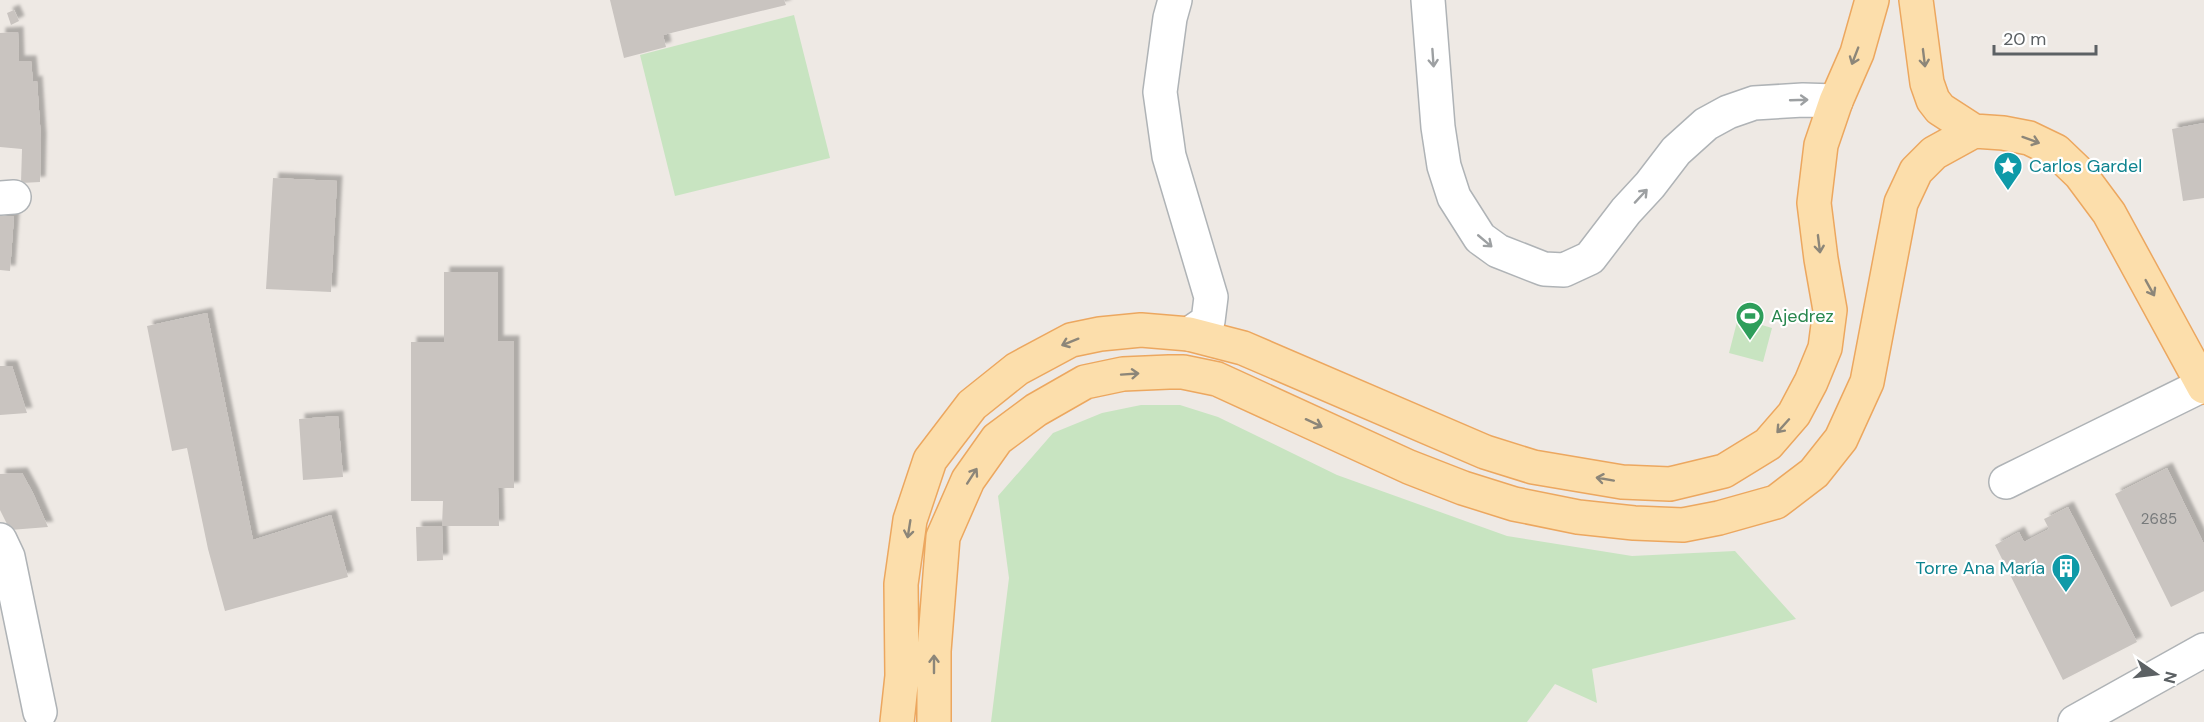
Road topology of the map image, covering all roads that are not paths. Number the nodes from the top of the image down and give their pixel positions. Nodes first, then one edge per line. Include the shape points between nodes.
1 (1175, 0) edge
2 (1428, 0) edge
3 (1872, 0) edge
4 (1916, 0) edge
5 (1836, 101) junction
6 (1974, 132) junction
7 (1190, 334) junction
8 (1183, 372) junction
9 (2203, 385) edge
10 (2006, 482) dead end
11 (0, 540) edge
12 (2204, 650) edge
13 (40, 712) dead end
14 (897, 722) edge
15 (934, 722) edge
16 (2074, 722) edge

1 - 7 street via 1160,92 1169,156 1211,297 1208,321
2 -> 5 street via 1438,127 1454,197 1480,238 1498,251 1544,268 1564,270 1590,258 1676,151 1706,124 1754,103
3 -> 5 main road via 1857,53
4 -> 6 main road via 1927,83 1933,100
5 -> 7 main road via 1821,146 1814,203 1830,310 1825,348 1794,414 1768,444 1724,471 1671,484 1622,482 1533,467 1485,452 1243,348
8 -> 6 main road via 1217,379 1409,467 1514,504 1578,517 1683,525 1776,502 1814,472 1841,439 1867,382 1900,203 1916,171 1934,153
6 -> 9 main road via 2029,138 2056,151 2080,174 2109,213
7 - 8 main road
7 -> 14 main road via 1141,330 1071,340 1017,369 972,405 930,460 910,520 902,584 902,676
15 -> 8 main road via 934,651 943,537 968,480 997,439 1084,382 1123,374
9 - 10 street
11 - 13 street via 8,557
12 - 16 street

